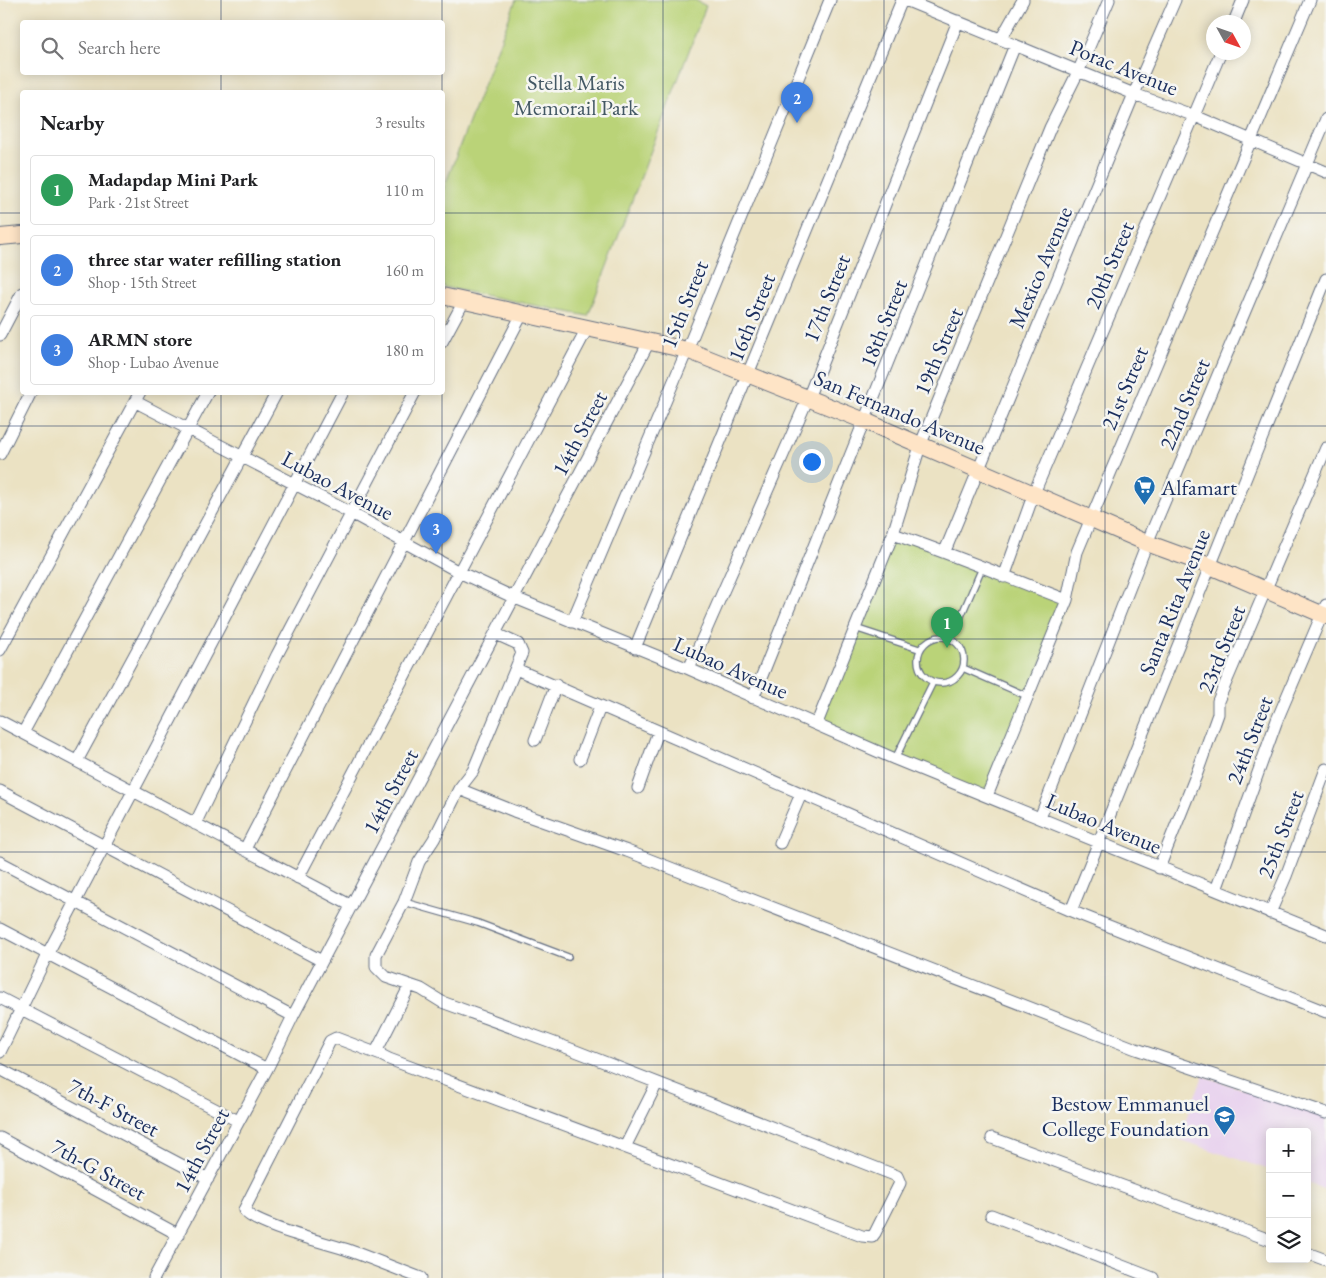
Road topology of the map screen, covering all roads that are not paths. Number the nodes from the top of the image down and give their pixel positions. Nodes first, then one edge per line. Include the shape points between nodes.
1 (830, 0) edge
2 (904, 0) edge
3 (1023, 0) edge
4 (1109, 0) edge
5 (1175, 0) edge
6 (1243, 0) edge
7 (1310, 0) edge
8 (1237, 15) edge
9 (958, 21) junction
10 (1001, 39) junction
11 (1015, 45) junction
12 (1218, 60) edge
13 (1079, 70) junction
14 (1134, 94) junction
15 (1194, 116) junction
16 (1326, 119) edge
17 (1251, 140) junction
18 (1307, 165) junction
19 (1326, 172) edge
20 (20, 235) edge
21 (0, 237) edge
22 (1326, 279) edge
23 (20, 297) edge
24 (445, 297) edge
25 (464, 301) junction
26 (522, 314) junction
27 (588, 327) junction
28 (0, 335) edge
29 (445, 336) edge
30 (649, 342) junction
31 (687, 350) junction
32 (749, 375) junction
33 (30, 395) edge
34 (207, 395) edge
35 (275, 395) edge
36 (341, 395) edge
37 (413, 395) edge
38 (138, 397) edge
39 (808, 398) junction
40 (865, 421) junction
41 (190, 429) junction
42 (920, 446) junction
43 (1326, 448) edge
44 (0, 454) edge
45 (242, 457) junction
46 (978, 468) junction
47 (296, 485) junction
48 (1034, 493) junction
49 (351, 513) junction
50 (1092, 517) junction
51 (893, 534) junction
52 (404, 542) junction
53 (1147, 542) junction
54 (945, 551) junction
55 (1210, 566) junction
56 (982, 568) junction
57 (459, 572) junction
58 (1004, 576) junction
59 (1267, 590) junction
60 (515, 598) junction
61 (1067, 600) junction
62 (1325, 612) edge
63 (572, 622) junction
64 (854, 628) junction
65 (496, 634) junction
66 (951, 639) junction
67 (635, 648) junction
68 (919, 649) junction
69 (0, 650) edge
70 (963, 668) junction
71 (516, 669) junction
72 (689, 669) junction
73 (933, 682) junction
74 (556, 685) junction
75 (1028, 696) junction
76 (752, 698) junction
77 (600, 707) junction
78 (0, 721) edge
79 (816, 723) junction
80 (658, 732) junction
81 (23, 733) junction
82 (536, 740) dead end
83 (580, 759) dead end
84 (895, 759) junction
85 (77, 761) junction
86 (1326, 769) edge
87 (638, 788) dead end
88 (459, 789) junction
89 (0, 790) edge
90 (133, 792) junction
91 (801, 794) junction
92 (987, 796) junction
93 (1040, 818) junction
94 (195, 824) junction
95 (1101, 841) junction
96 (780, 843) dead end
97 (105, 846) junction
98 (245, 849) junction
99 (0, 862) edge
100 (1159, 868) junction
101 (298, 878) junction
102 (1216, 890) junction
103 (77, 902) junction
104 (404, 902) junction
105 (352, 906) junction
106 (1071, 911) junction
107 (1270, 913) junction
108 (0, 929) edge
109 (1326, 935) edge
110 (48, 953) junction
111 (568, 958) dead end
112 (322, 961) junction
113 (410, 985) junction
114 (0, 998) edge
115 (22, 1009) junction
116 (1326, 1012) edge
117 (293, 1016) junction
118 (0, 1052) edge
119 (381, 1054) junction
120 (0, 1069) edge
121 (267, 1069) junction
122 (657, 1083) junction
123 (1326, 1112) edge
124 (238, 1122) junction
125 (0, 1138) edge
126 (992, 1138) dead end
127 (625, 1146) junction
128 (208, 1179) junction
129 (991, 1214) dead end
130 (178, 1235) junction
131 (1266, 1239) edge
132 (1311, 1255) edge
133 (1326, 1260) edge
134 (154, 1278) edge
135 (421, 1278) edge
136 (1153, 1278) edge

1 - 31 street, 15th Street
2 - 9 street, Porac Avenue
2 - 32 street, 16th Street
3 - 10 street
4 - 13 street, 19th Street
5 - 14 street, Mexico Avenue
6 - 8 street
7 - 17 street, 21st Street
9 - 10 street, Porac Avenue
9 - 39 street, 17th Street
10 - 11 street, Porac Avenue
11 - 13 street, Porac Avenue
11 - 40 street, 18th Street
12 - 15 street, 20th Street
13 - 14 street, Porac Avenue
13 - 42 street, 19th Street via 1050,128
14 - 15 street, Porac Avenue
14 - 46 street, Mexico Avenue
15 - 17 street, Porac Avenue
15 - 48 street, 20th Street
16 - 18 street, 22nd Street
17 - 18 street, Porac Avenue
17 - 50 street, 21st Street
18 - 19 street, Porac Avenue
18 - 53 street, 22nd Street
20 - 21 main road
22 - 55 street, Santa Rita Avenue
23 - 28 street
24 - 25 main road, San Fernando Avenue
25 - 26 main road, San Fernando Avenue
25 - 29 street
26 - 27 main road, San Fernando Avenue
26 - 52 street
27 - 30 main road, San Fernando Avenue
27 - 57 street
30 - 31 main road, San Fernando Avenue
30 - 60 street, 14th Street
31 - 32 main road, San Fernando Avenue
31 - 63 street, 15th Street
32 - 39 main road, San Fernando Avenue
32 - 67 street, 16th Street
33 - 44 street
34 - 41 street
35 - 45 street
36 - 47 street
37 - 49 street
38 - 41 street, Lubao Avenue
38 - 69 street
39 - 40 main road, San Fernando Avenue
39 - 72 street, 17th Street
40 - 42 main road, San Fernando Avenue
40 - 76 street, 18th Street
41 - 45 street, Lubao Avenue
41 - 81 street
42 - 46 main road, San Fernando Avenue
42 - 51 street, 19th Street
43 - 59 street, 23rd Street
45 - 47 street, Lubao Avenue
45 - 85 street
46 - 48 main road, San Fernando Avenue
46 - 54 street, Mexico Avenue
47 - 49 street, Lubao Avenue
47 - 90 street
48 - 50 main road, San Fernando Avenue
48 - 58 street, 20th Street
49 - 52 street, Lubao Avenue
49 - 94 street
50 - 53 main road, San Fernando Avenue
50 - 61 street, 21st Street via 1077,552
51 - 54 street
51 - 64 street, 19th Street
52 - 57 street, Lubao Avenue
52 - 98 street
53 - 55 main road, San Fernando Avenue
53 - 93 street, 22nd Street
54 - 56 street
55 - 59 main road, San Fernando Avenue
55 - 95 street, Santa Rita Avenue
56 - 58 street
56 - 66 lane
57 - 60 street, Lubao Avenue
57 - 101 street
58 - 61 street
59 - 62 main road, San Fernando Avenue
59 - 100 street, 23rd Street via 1218,701 1218,714 1193,785
60 - 63 street, Lubao Avenue
60 - 65 street, 14th Street
61 - 75 street, 21st Street
62 - 102 street, 24th Street via 1277,720
63 - 67 street, Lubao Avenue
64 - 68 lane
64 - 79 street, 19th Street
65 - 71 street via 522,647
65 - 105 street, 14th Street
66 - 68 lane via 940,636 927,640
66 - 70 lane via 963,654
67 - 72 street, Lubao Avenue
68 - 73 lane via 919,669
70 - 73 lane via 947,683
70 - 75 lane
71 - 74 street
71 - 88 street via 473,771
72 - 76 street, Lubao Avenue
73 - 84 lane
74 - 77 street
74 - 82 street
75 - 92 street, 21st Street
76 - 79 street, Lubao Avenue
77 - 80 street
77 - 83 street
78 - 81 street
79 - 84 street, Lubao Avenue
80 - 87 street
80 - 91 street
81 - 85 street
84 - 92 street, Lubao Avenue
85 - 90 street
86 - 107 street, 25th Street
88 - 104 street via 419,862
88 - 123 street via 1136,1049
89 - 97 street
90 - 94 street
90 - 97 street
91 - 96 street
91 - 106 street
92 - 93 street, Lubao Avenue
93 - 95 street, Lubao Avenue
94 - 98 street
95 - 100 street, Lubao Avenue
95 - 106 street, Santa Rita Avenue
97 - 103 street
97 - 112 street
98 - 101 street
99 - 103 street
100 - 102 street, Lubao Avenue
101 - 105 street
102 - 107 street, Lubao Avenue
103 - 110 street
103 - 117 street
104 - 111 lane via 478,923
104 - 113 street via 376,955 376,967 386,977
105 - 112 street, 14th Street
106 - 116 street
107 - 109 street, Lubao Avenue
108 - 110 street
110 - 115 street
110 - 121 street
112 - 117 street, 14th Street
113 - 119 street via 378,1048
113 - 122 street via 442,1002
114 - 115 street
115 - 118 street
115 - 124 street
117 - 121 street, 14th Street
119 - 127 street
119 - 135 street via 336,1038 330,1041 244,1210 251,1216 302,1236
120 - 128 street, 7th-F Street
121 - 124 street, 14th Street
122 - 127 street
122 - 127 street via 900,1178 876,1233 867,1237
124 - 128 street, 14th Street
125 - 130 street, 7th-G Street
126 - 131 street
128 - 130 street, 14th Street
129 - 136 street
130 - 134 street, 14th Street
132 - 133 street

